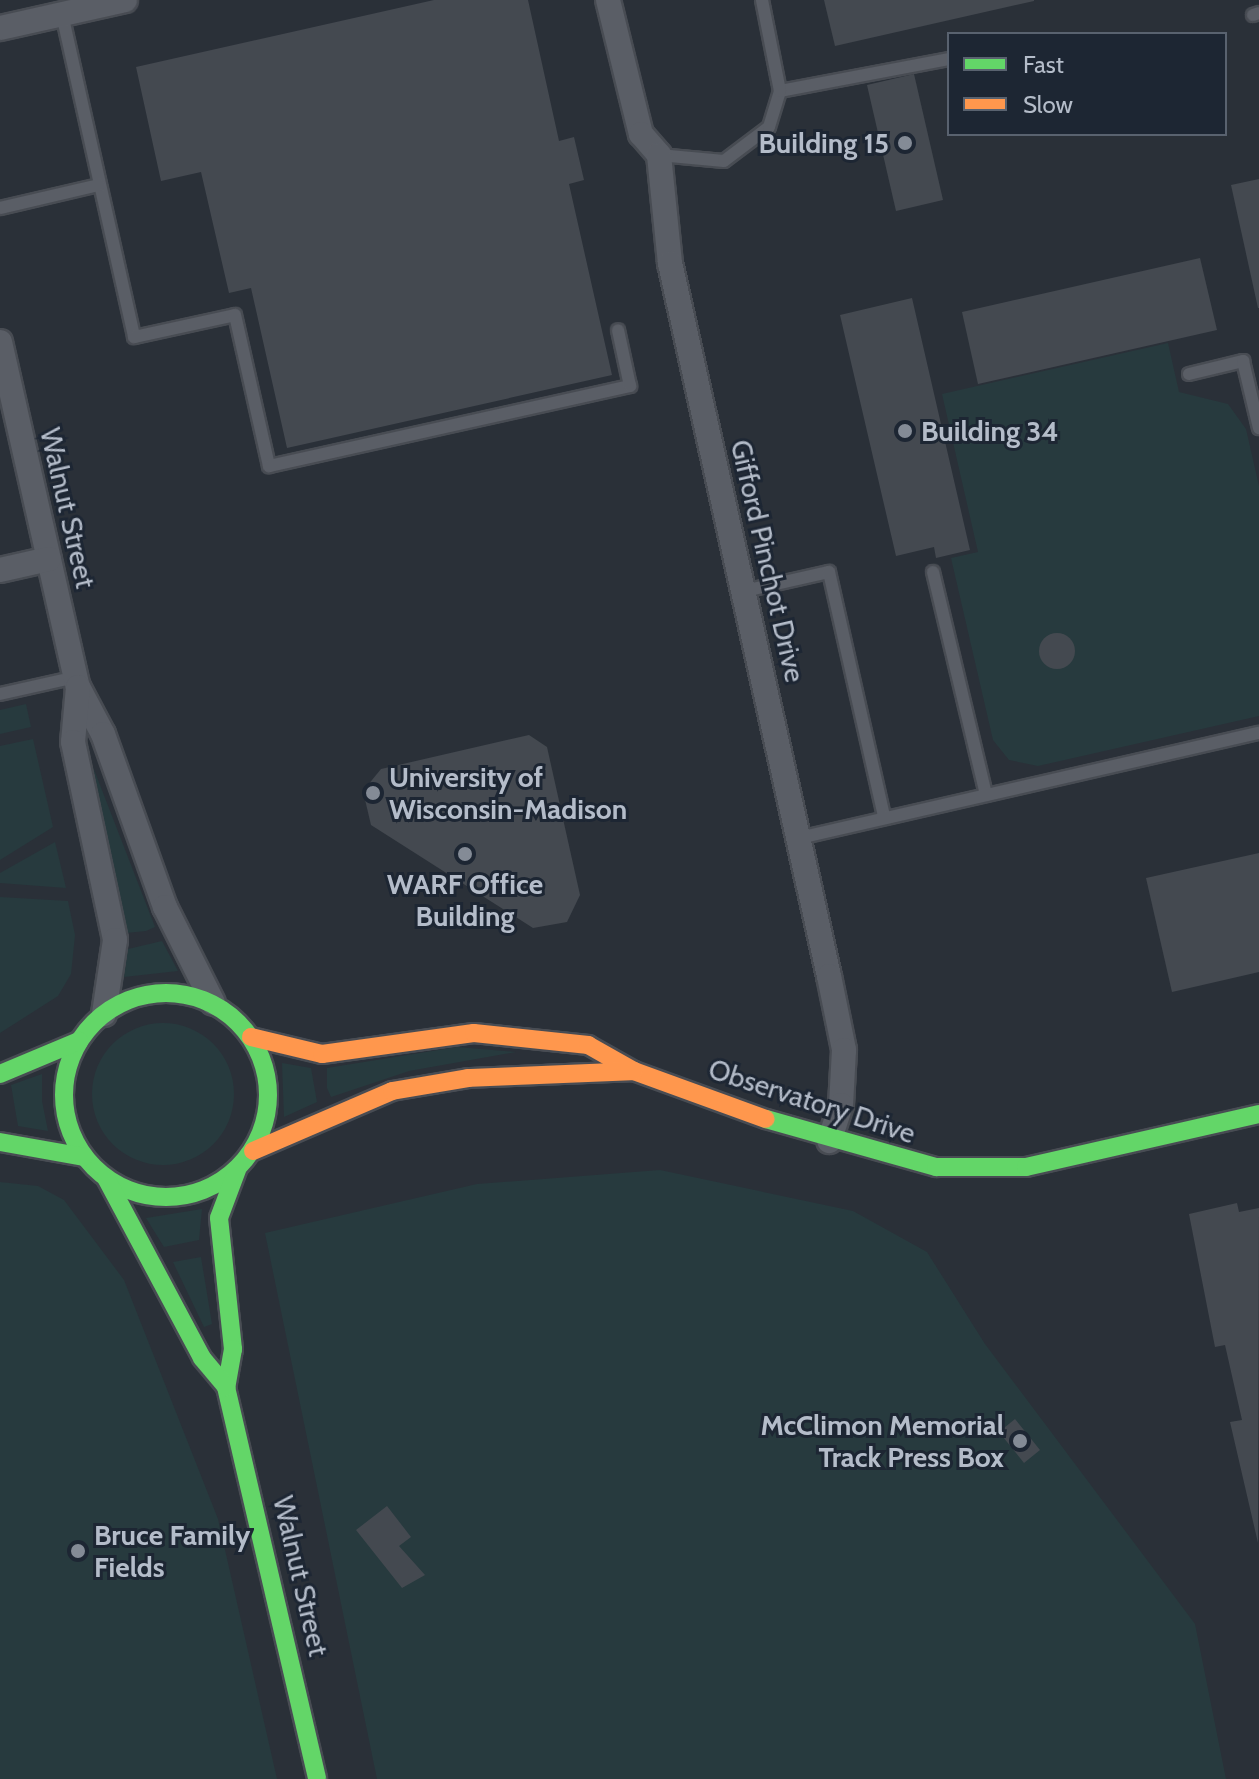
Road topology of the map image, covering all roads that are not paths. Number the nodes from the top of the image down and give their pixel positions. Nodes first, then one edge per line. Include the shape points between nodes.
1 (125, 0) edge
2 (608, 0) edge
3 (762, 0) edge
4 (62, 14) junction
5 (0, 28) edge
6 (947, 59) edge
7 (780, 91) junction
8 (659, 155) junction
9 (99, 185) junction
10 (0, 208) edge
11 (618, 330) dead end
12 (0, 342) edge
13 (1189, 374) dead end
14 (1259, 428) edge
15 (49, 559) junction
16 (0, 570) edge
17 (933, 572) dead end
18 (744, 591) junction
19 (77, 682) junction
20 (0, 694) edge
21 (1259, 733) edge
22 (986, 795) junction
23 (884, 817) junction
24 (799, 838) junction
25 (213, 1003) junction
26 (104, 1014) junction
27 (251, 1037) junction
28 (79, 1041) junction
29 (634, 1071) junction
30 (0, 1074) edge
31 (1259, 1114) edge
32 (829, 1141) junction
33 (0, 1142) edge
34 (253, 1151) junction
35 (84, 1157) junction
36 (237, 1170) junction
37 (106, 1178) junction
38 (226, 1387) junction
39 (317, 1779) edge

1 - 4 street
2 - 8 street via 638,122
3 - 7 lane
4 - 5 street
4 - 9 lane
6 - 7 lane
7 - 8 lane via 769,127 747,150 724,161
8 - 18 street, Gifford Pinchot Drive via 660,216
9 - 10 lane
9 - 11 lane via 134,337 235,315 269,466 630,386
12 - 15 street, Walnut Street
13 - 14 lane via 1243,361
15 - 16 street
15 - 19 street, Walnut Street
17 - 22 lane
18 - 23 lane via 829,572
18 - 24 street, Gifford Pinchot Drive
19 - 20 lane
19 - 25 street, Walnut Street via 103,734 165,907
19 - 26 street, Walnut Street via 73,742 115,940
21 - 22 lane
22 - 23 lane
23 - 24 lane
24 - 32 street, Gifford Pinchot Drive via 844,1050 841,1105
25 - 26 street via 176,993 138,996
25 - 27 street
26 - 28 street
27 - 29 street, Observatory Drive via 322,1054 522,1033 588,1045
27 - 34 street via 267,1087 268,1114
28 - 30 street
28 - 35 street via 63,1100
29 - 32 street, Observatory Drive
29 - 34 street, Observatory Drive via 449,1080 392,1091
31 - 32 street, Observatory Drive via 1026,1167 936,1167
33 - 35 street
34 - 36 street
35 - 37 street
36 - 37 street via 207,1190 173,1198 138,1194
36 - 38 street, Walnut Street via 219,1218 233,1349
37 - 38 street, Walnut Street via 202,1358
38 - 39 street, Walnut Street

